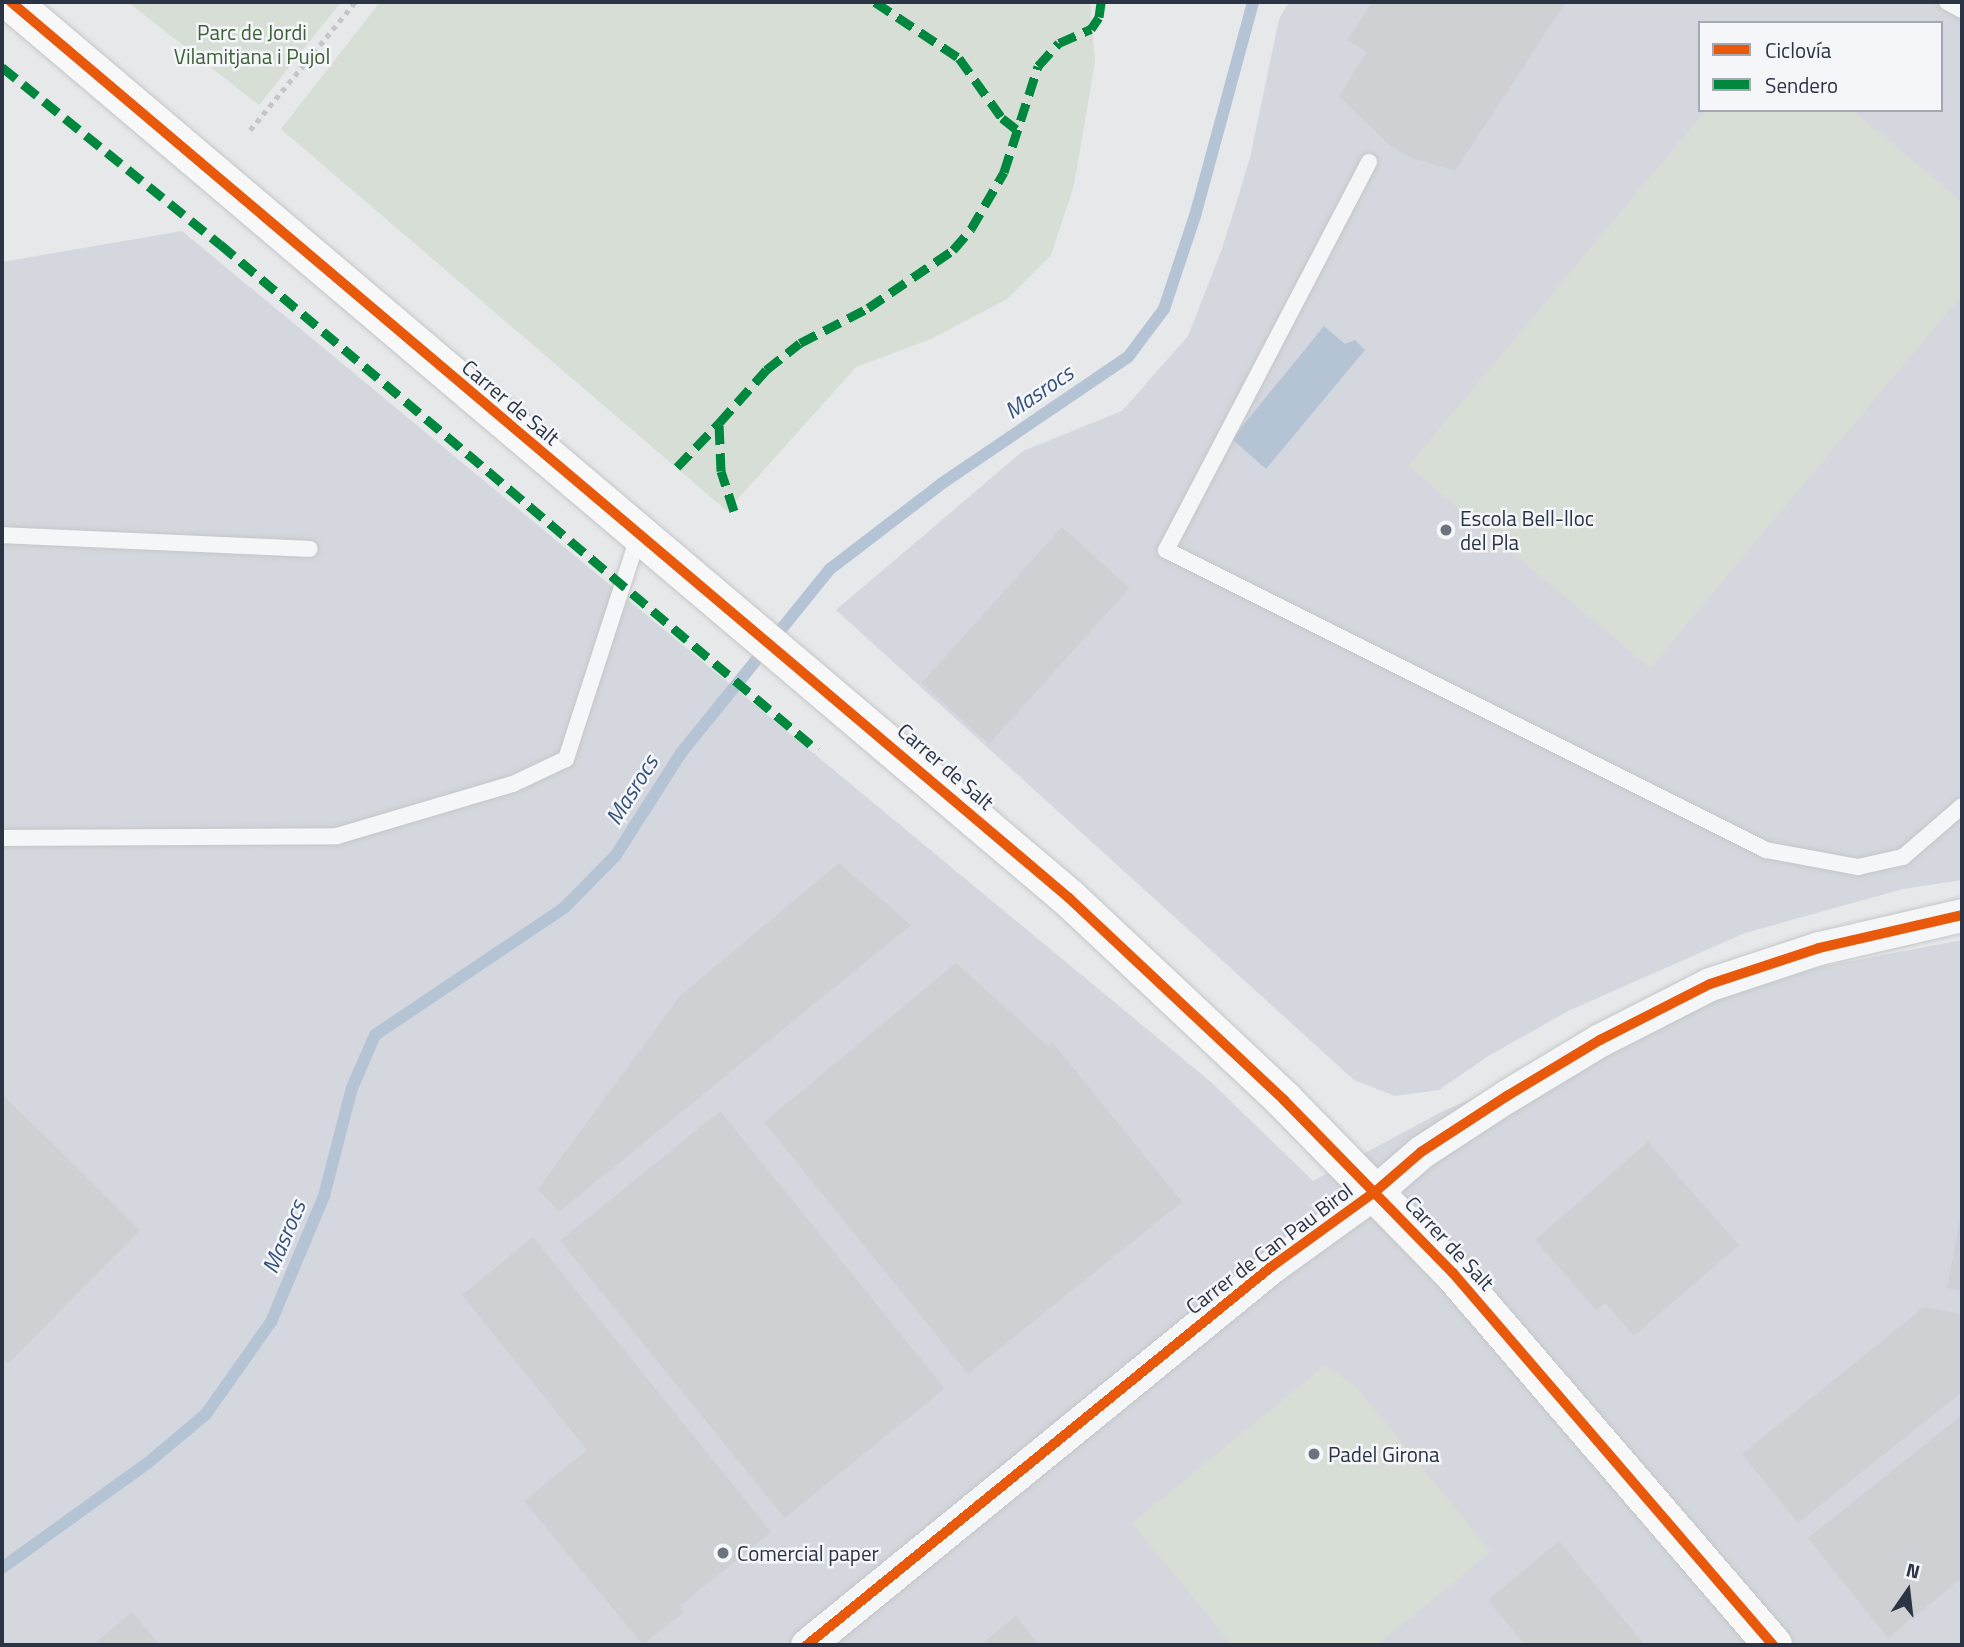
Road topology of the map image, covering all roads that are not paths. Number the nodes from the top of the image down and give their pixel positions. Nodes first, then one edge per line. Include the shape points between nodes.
1 (11, 2) edge
2 (1947, 2) edge
3 (1962, 10) edge
4 (1369, 162) dead end
5 (2, 534) edge
6 (639, 534) junction
7 (310, 549) dead end
8 (1962, 806) edge
9 (2, 838) edge
10 (1962, 915) edge
11 (1376, 1191) junction
12 (807, 1645) edge
13 (1773, 1645) edge

1 - 6 street, Carrer de Salt
2 - 3 lane
4 - 8 lane via 1166,550 1766,850 1858,867 1903,857
5 - 7 lane
6 - 9 lane via 566,759 513,784 337,836
6 - 11 street, Carrer de Salt via 1069,898
10 - 11 street, Carrer de Can Pau Birol via 1819,948 1710,985 1600,1040 1507,1096 1421,1152
11 - 12 street, Carrer de Can Pau Birol via 1271,1267
11 - 13 street, Carrer de Salt via 1476,1298

